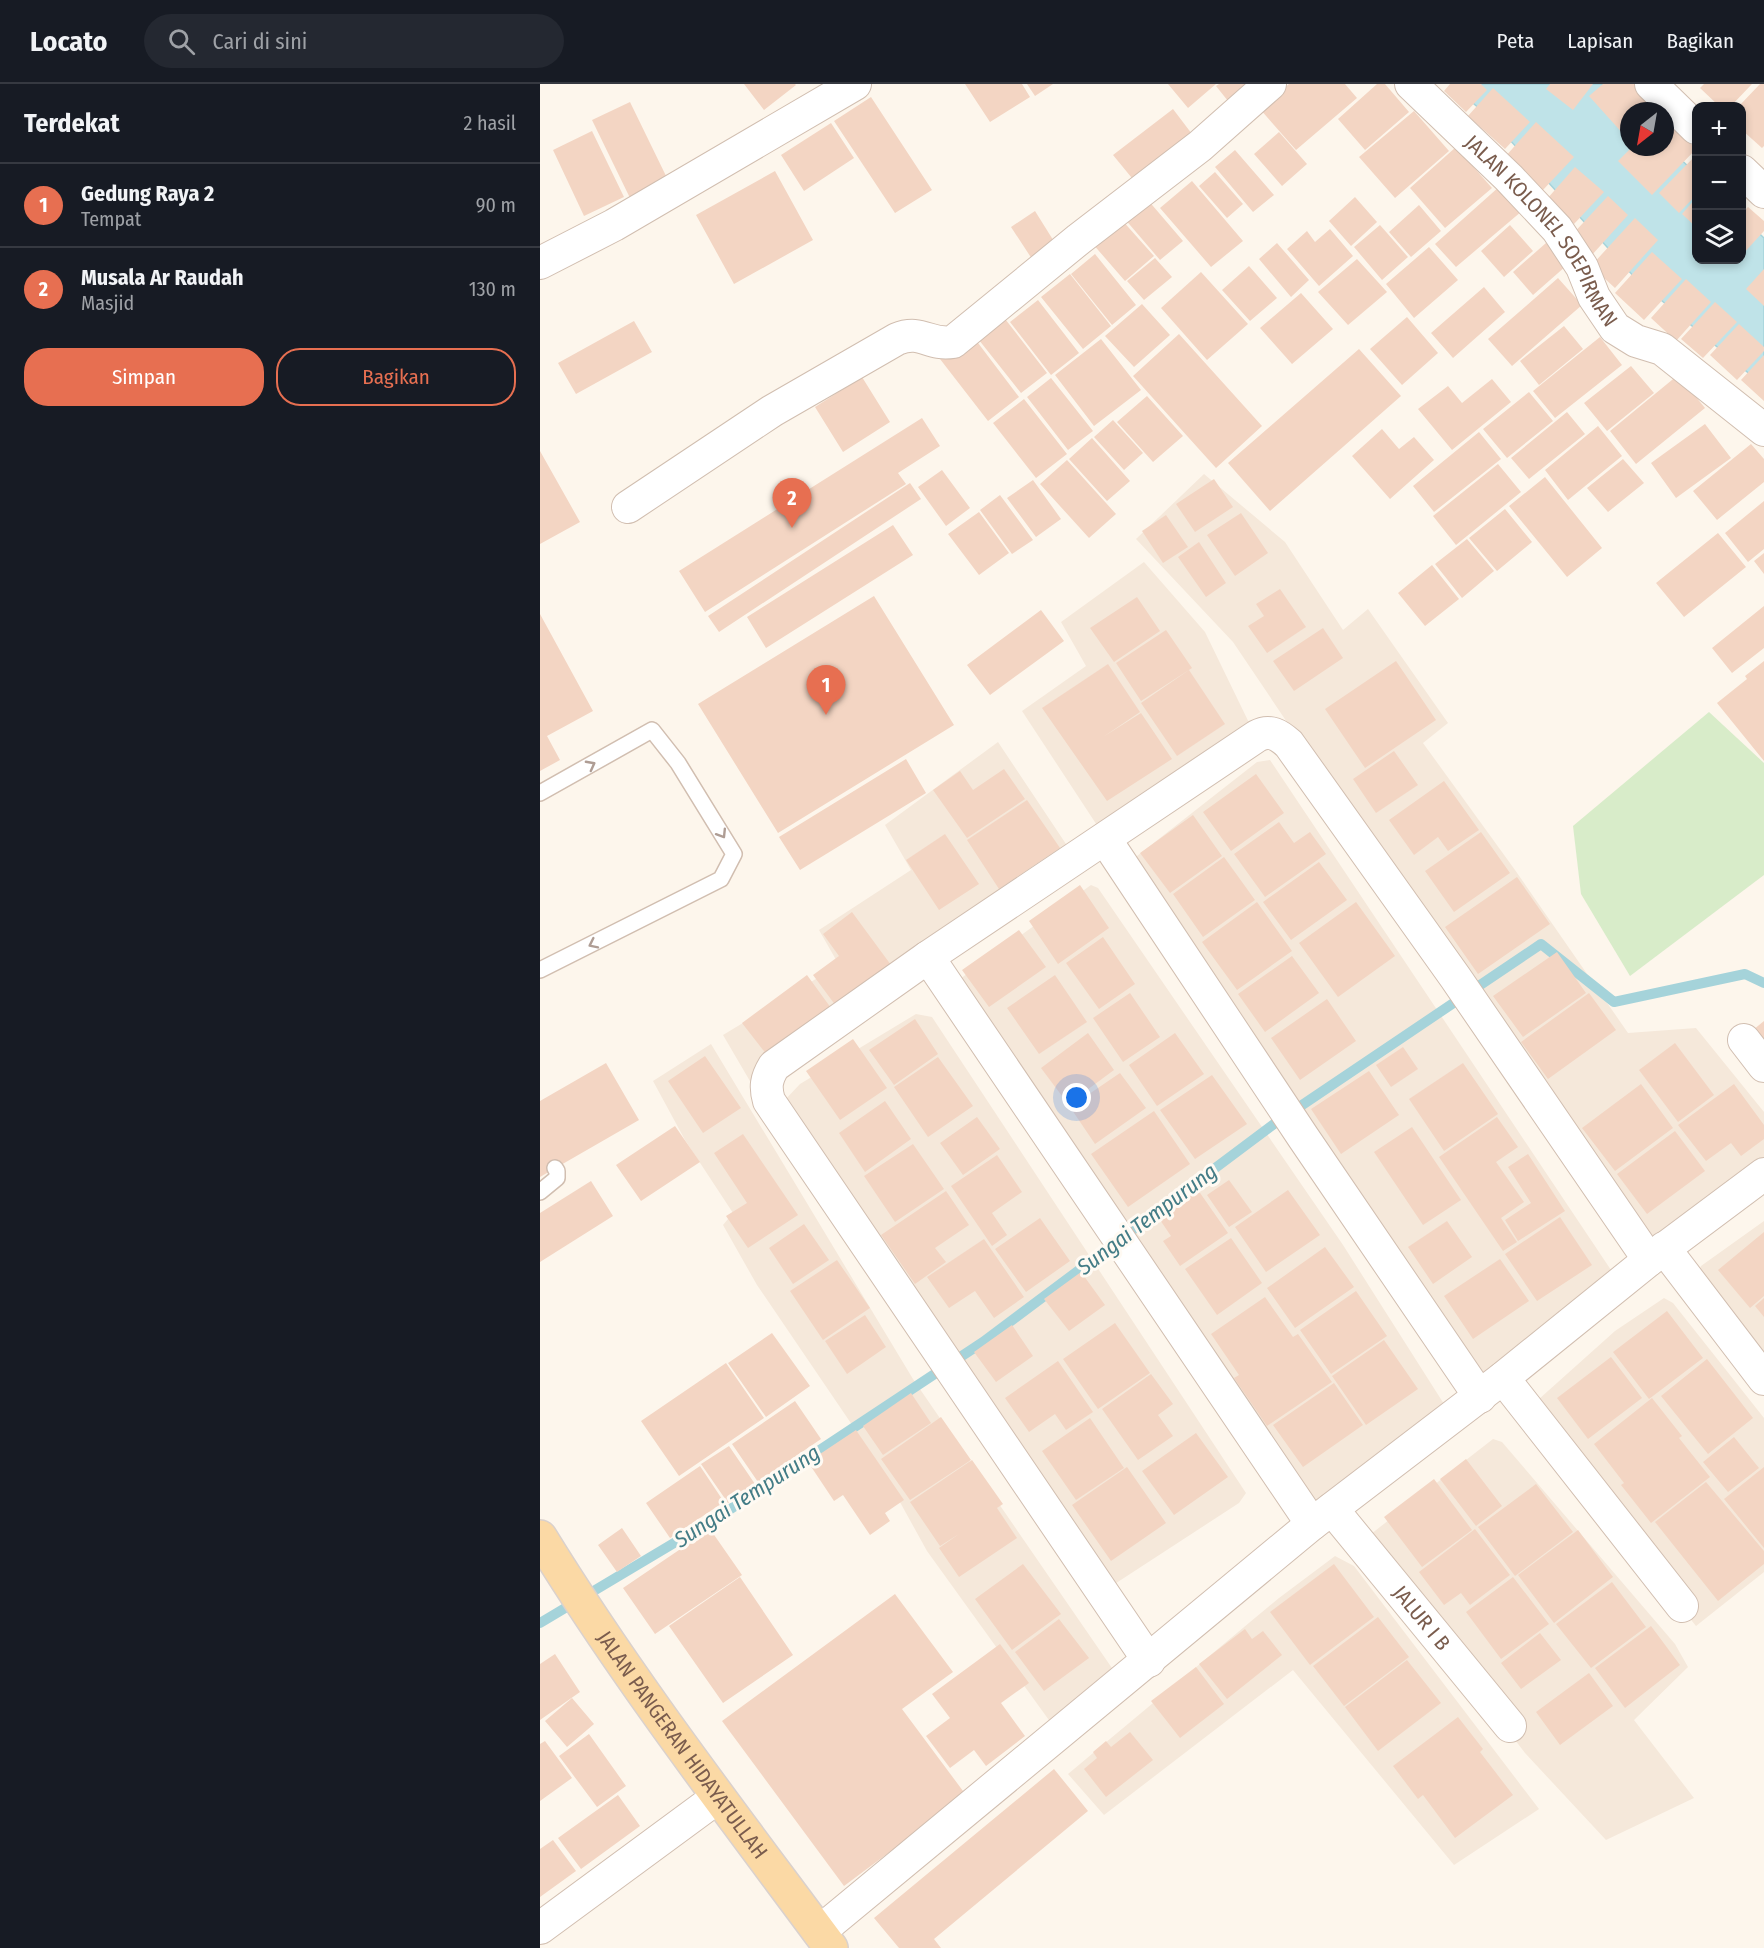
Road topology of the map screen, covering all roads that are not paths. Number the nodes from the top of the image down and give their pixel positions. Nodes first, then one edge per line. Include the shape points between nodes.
1 (855, 84) edge
2 (1270, 84) edge
3 (1411, 84) edge
4 (1651, 84) edge
5 (1692, 124) edge
6 (1746, 175) edge
7 (1764, 192) edge
8 (540, 263) edge
9 (1764, 430) edge
10 (628, 507) dead end
11 (540, 793) edge
12 (1105, 839) junction
13 (928, 957) junction
14 (540, 970) edge
15 (1744, 1040) dead end
16 (1764, 1066) edge
17 (555, 1168) dead end
18 (1764, 1174) edge
19 (540, 1192) edge
20 (1657, 1254) junction
21 (1764, 1379) edge
22 (1491, 1387) junction
23 (1322, 1517) junction
24 (544, 1545) edge
25 (1682, 1606) dead end
26 (1149, 1661) junction
27 (1510, 1726) dead end
28 (718, 1797) junction
29 (540, 1928) edge
30 (825, 1940) edge

1 - 8 street via 614,225
2 - 10 street via 1200,146 953,342 943,344 916,334 897,339 772,411
3 - 9 street, JALAN KOLONEL SOEPIRMAN via 1557,229 1615,328 1636,341 1662,348
4 - 5 street
6 - 7 street
11 -> 14 lane via 652,730 678,763 734,854 721,879
12 - 13 street
12 - 20 street via 1257,736 1271,732 1280,736
12 - 22 street via 1303,1137
13 - 23 street, JALUR I B via 1106,1223
13 - 26 street via 774,1066 768,1076 769,1101
15 - 16 street
17 - 19 lane via 557,1178
18 - 20 street
20 - 21 street
20 - 22 street
22 - 23 street
22 - 25 street
23 - 26 street
23 - 27 street, JALUR I B
24 - 28 main road, JALAN PANGERAN HIDAYATULLAH
26 - 30 street
28 - 29 street
28 - 30 main road, JALAN PANGERAN HIDAYATULLAH

